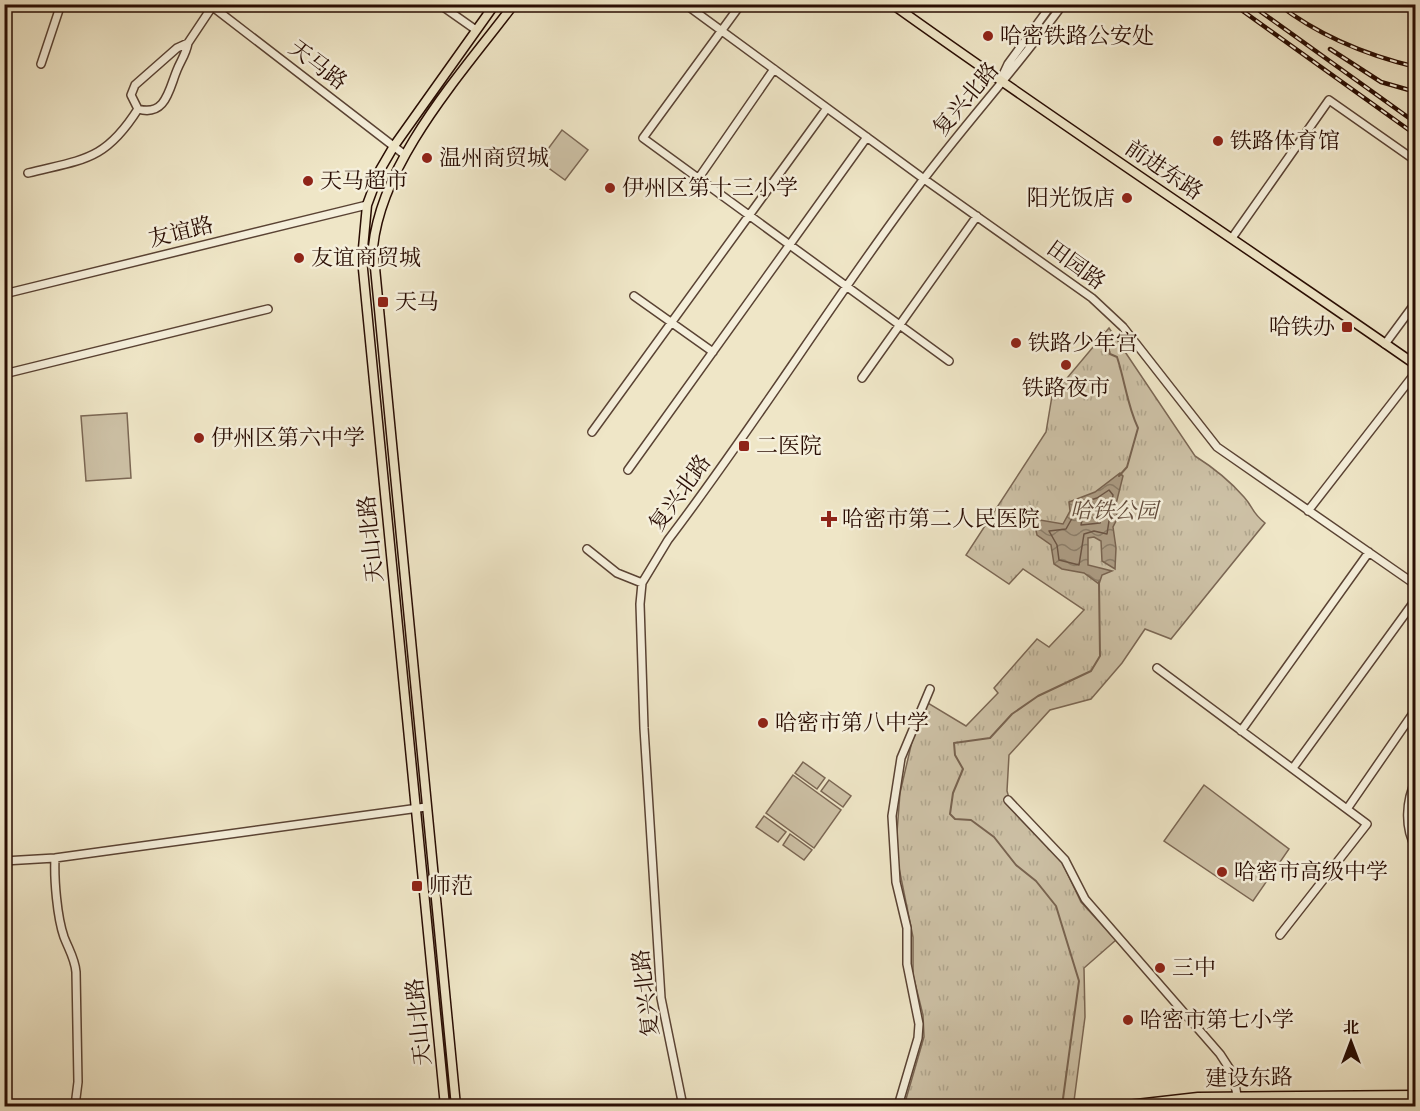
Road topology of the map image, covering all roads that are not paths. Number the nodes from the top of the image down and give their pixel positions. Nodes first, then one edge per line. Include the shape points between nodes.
1 (62, 4) edge
2 (439, 4) edge
3 (495, 4) edge
4 (514, 4) edge
5 (685, 4) edge
6 (741, 4) edge
7 (892, 4) edge
8 (1052, 4) edge
9 (1063, 4) edge
10 (211, 6) edge
11 (476, 30) junction
12 (721, 30) junction
13 (188, 43) junction
14 (41, 63) dead end
15 (774, 69) junction
16 (1000, 82) junction
17 (827, 108) junction
18 (138, 109) junction
19 (867, 137) junction
20 (394, 146) junction
21 (405, 155) junction
22 (1416, 161) edge
23 (28, 173) dead end
24 (698, 178) junction
25 (924, 179) junction
26 (367, 206) junction
27 (748, 215) junction
28 (977, 216) junction
29 (1232, 238) junction
30 (789, 245) junction
31 (847, 287) junction
32 (4, 294) edge
33 (634, 296) dead end
34 (1416, 302) edge
35 (268, 309) dead end
36 (671, 322) junction
37 (898, 324) junction
38 (1385, 344) junction
39 (712, 352) junction
40 (949, 362) dead end
41 (1416, 366) edge
42 (1416, 372) edge
43 (4, 374) edge
44 (862, 378) dead end
45 (592, 432) dead end
46 (628, 470) dead end
47 (1308, 511) junction
48 (587, 549) dead end
49 (1369, 552) junction
50 (642, 583) junction
51 (1416, 585) edge
52 (1416, 599) edge
53 (1157, 668) dead end
54 (930, 689) dead end
55 (1416, 709) edge
56 (1241, 731) dead end
57 (1293, 768) junction
58 (1416, 780) edge
59 (1008, 800) dead end
60 (426, 807) junction
61 (416, 808) junction
62 (1347, 809) junction
63 (1416, 848) edge
64 (55, 858) junction
65 (4, 861) edge
66 (1280, 935) dead end
67 (1238, 1095) junction
68 (1416, 1095) edge
69 (75, 1107) edge
70 (445, 1107) edge
71 (456, 1107) edge
72 (683, 1107) edge
73 (898, 1107) edge
74 (1119, 1107) edge
75 (1239, 1107) edge

1 - 14 street
2 - 11 street
3 - 11 main road, 天山北路
4 - 21 main road
5 - 12 street, 田园路
6 - 12 street
7 - 16 main road, 前进东路
8 - 16 street via 1008,64
9 - 16 street, 复兴北路 via 1019,65
10 - 13 street
10 - 20 street, 天马路
11 - 20 main road, 天山北路
12 - 15 street, 田园路
12 - 24 street via 643,138
13 - 18 street via 164,103 152,111
13 - 18 street via 135,84 131,95
15 - 17 street, 田园路
15 - 24 street
16 - 25 street, 复兴北路
16 - 29 main road, 前进东路
17 - 19 street, 田园路
17 - 27 street
18 - 23 street via 104,151
19 - 25 street, 田园路
19 - 30 street
20 - 21 street, 天马路
20 - 26 main road, 天山北路
21 - 60 main road via 383,197 373,247
22 - 29 street via 1329,100
24 - 27 street
25 - 28 street, 田园路
25 - 31 street, 复兴北路
26 - 32 street, 友谊路
26 - 61 main road, 天山北路 via 362,259
27 - 30 street
27 - 36 street
28 - 37 street
28 - 47 street, 田园路 via 1101,304 1217,447
29 - 38 main road, 前进东路
30 - 31 street
30 - 39 street
31 - 37 street
31 - 50 street, 复兴北路 via 668,540
33 - 36 street
34 - 38 street
35 - 43 street
36 - 39 street
36 - 45 street
37 - 40 street
37 - 44 street
38 - 41 main road, 前进东路
39 - 46 street
42 - 47 street
47 - 49 street, 田园路
48 - 50 street via 617,573
49 - 51 street, 田园路
49 - 56 street
50 - 72 street, 复兴北路 via 644,728 661,999
52 - 57 street
53 - 57 street
54 - 73 street via 901,758 892,816 896,882 907,928 907,964 919,1024
55 - 62 street
57 - 62 street
58 - 63 street via 1409,794 1408,821
59 - 67 street via 1065,860 1085,899 1220,1054 1233,1074
60 - 61 street
60 - 71 main road
61 - 64 street
61 - 70 main road, 天山北路
62 - 66 street via 1367,824
64 - 65 street
64 - 69 street via 64,935 76,972
67 - 68 main road, 建设东路
67 - 74 main road, 建设东路 via 1169,1098
67 - 75 street

